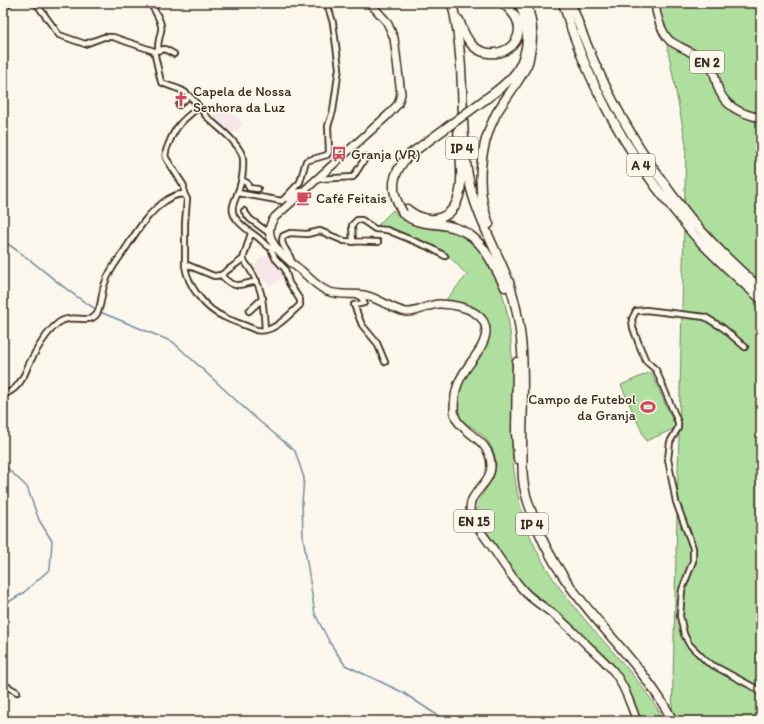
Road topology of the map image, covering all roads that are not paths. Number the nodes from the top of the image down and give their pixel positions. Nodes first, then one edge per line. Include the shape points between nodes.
1 (10, 3) edge
2 (36, 3) edge
3 (150, 3) edge
4 (327, 3) edge
5 (370, 3) edge
6 (452, 3) edge
7 (503, 3) edge
8 (519, 3) edge
9 (526, 3) edge
10 (563, 3) edge
11 (571, 3) edge
12 (655, 3) edge
13 (3, 7) edge
14 (156, 51) junction
15 (174, 54) dead end
16 (529, 57) junction
17 (458, 76) junction
18 (189, 96) junction
19 (487, 101) junction
20 (179, 105) dead end
21 (199, 107) junction
22 (761, 118) edge
23 (366, 157) dead end
24 (317, 179) junction
25 (242, 180) junction
26 (258, 189) dead end
27 (304, 191) junction
28 (238, 193) junction
29 (184, 194) junction
30 (282, 201) junction
31 (244, 211) dead end
32 (405, 211) junction
33 (251, 233) junction
34 (269, 233) junction
35 (352, 242) junction
36 (378, 242) dead end
37 (274, 249) junction
38 (446, 256) dead end
39 (243, 259) junction
40 (292, 263) junction
41 (185, 264) junction
42 (221, 275) junction
43 (257, 281) junction
44 (505, 287) junction
45 (761, 289) edge
46 (357, 294) junction
47 (263, 298) junction
48 (761, 299) edge
49 (249, 311) dead end
50 (265, 330) junction
51 (745, 347) dead end
52 (385, 362) dead end
53 (3, 395) edge
54 (522, 444) junction
55 (3, 684) edge
56 (16, 692) dead end
57 (761, 694) edge
58 (637, 721) edge
59 (669, 721) edge
60 (673, 721) edge

1 - 13 street
2 - 14 street via 59,35 84,44 113,37
3 - 14 street via 161,28
4 - 30 street via 333,22 339,68 333,111 328,126 329,152 306,161 300,182
5 - 24 main road via 387,22 393,34 401,98 391,112
6 - 7 highway via 462,30 472,46 482,52 494,54 508,49 518,35 517,19
6 - 17 highway, IP 4
6 - 54 highway, IP 4 via 462,78 466,164 471,189 509,284 520,328
8 - 19 highway via 527,28 524,56 508,82
9 - 16 highway via 533,27
10 - 48 highway, A 4 via 588,70 636,158 696,238
11 - 45 highway, A 4 via 595,65 620,116 642,151 693,221
12 - 22 main road, EN 2 via 667,37 708,62 726,102 743,113
14 - 15 street via 165,49
14 - 18 street via 161,82 184,91
16 - 19 highway via 510,85
16 - 54 highway via 528,63 490,128 482,157 481,175 486,217 511,281 523,328 525,374
17 - 32 highway via 462,183 460,195 454,207 441,217 422,218
17 - 44 highway, IP 4 via 461,144 469,197 498,264
18 - 20 street
18 - 21 street
19 - 32 highway, bridge via 402,162 393,185 394,197
21 - 25 street via 240,152 243,160
21 - 29 street via 180,122 165,154 184,186
23 - 24 street via 353,178
24 - 27 main road
25 - 26 street via 249,188
25 - 28 street
27 - 30 street via 295,192
27 - 34 main road via 273,219
28 - 30 street
28 - 33 street via 233,205 233,215
29 - 41 street via 187,200
29 - 53 street via 176,195 160,204 143,222 107,278 96,315 88,319 68,318 57,324 35,353 18,385
31 - 34 street via 250,219
32 - 44 highway via 413,220 456,228 471,236 488,254
33 - 37 street
33 - 39 street
34 - 37 main road, EN 15
35 - 36 street
35 - 38 street via 352,225 360,220 375,229 387,230
35 - 40 street via 320,231 306,234 286,233 282,244
37 - 40 main road, EN 15
37 - 50 street via 274,258 285,269 289,285 300,303 278,324
39 - 42 street
39 - 43 street
40 - 46 main road, EN 15 via 329,292
41 - 42 street via 214,276
41 - 50 street via 197,293 218,314 256,330
42 - 43 street via 233,285
43 - 47 street
44 - 59 highway, IP 4 via 515,329 518,472 528,515 544,555 565,588 642,680
46 - 52 street via 364,301 364,304 354,304 362,325 378,343
46 - 58 main road, EN 15 via 375,298 406,312 437,304 476,313 483,320 485,330 482,344 458,382 454,404 457,421 480,441 490,460 491,469 488,477 471,500 472,516 523,591 565,624 613,671
47 - 49 street
47 - 50 street
51 - 57 street via 723,328 705,318 646,310 636,311 632,319 646,361 656,370 678,422 678,428 670,442 668,459 676,502 693,548 694,561 682,590 680,616 684,634 689,644 707,662 757,689
54 - 60 highway, IP 4 via 523,479 532,514 548,553 568,586 645,678
55 - 56 street

